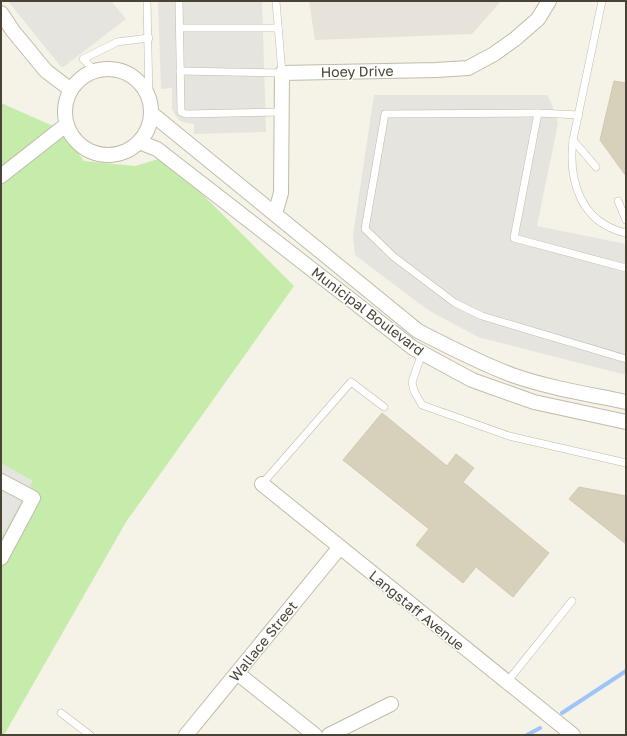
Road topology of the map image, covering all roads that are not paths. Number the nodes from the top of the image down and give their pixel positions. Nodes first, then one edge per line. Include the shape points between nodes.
1 (147, 1) edge
2 (179, 1) edge
3 (276, 1) edge
4 (549, 1) edge
5 (602, 1) edge
6 (1, 14) edge
7 (180, 28) junction
8 (278, 28) junction
9 (149, 38) junction
10 (95, 71) junction
11 (180, 71) junction
12 (282, 72) junction
13 (71, 90) junction
14 (150, 106) junction
15 (282, 112) junction
16 (538, 113) junction
17 (579, 115) junction
18 (66, 125) junction
19 (574, 140) junction
20 (139, 142) junction
21 (596, 168) dead end
22 (1, 176) edge
23 (618, 201) dead end
24 (275, 214) junction
25 (626, 220) edge
26 (626, 233) edge
27 (626, 268) edge
28 (422, 353) junction
29 (626, 359) edge
30 (626, 402) edge
31 (384, 407) dead end
32 (626, 422) edge
33 (626, 463) edge
34 (1, 481) edge
35 (262, 484) joint
36 (340, 547) junction
37 (1, 558) edge
38 (572, 601) dead end
39 (237, 673) junction
40 (507, 682) junction
41 (391, 704) dead end
42 (61, 713) dead end
43 (90, 735) edge
44 (186, 735) edge
45 (315, 735) edge
46 (329, 735) edge
47 (573, 735) edge

1 - 9 lane
2 - 7 lane
3 - 8 lane
4 - 12 street, Hoey Drive via 538,19 515,39 468,68
5 - 17 lane
6 - 13 street via 46,71
7 - 8 lane
7 - 11 lane
8 - 12 lane
9 - 10 lane via 117,42 83,59
9 - 14 lane
10 - 13 street via 83,77
10 - 14 street via 113,69 126,73 143,88
11 - 12 lane
11 - 15 lane via 181,112
12 - 15 street
13 - 18 street via 65,111
14 - 20 street via 145,135
14 - 24 street, Municipal Boulevard
15 - 24 street via 281,193
16 - 17 lane
16 - 27 lane via 514,238
16 - 29 lane via 385,114 365,229 394,257 455,303 482,316
17 - 19 lane
18 - 20 street via 72,137 82,147 102,155 120,154
18 - 22 street
19 - 21 lane
19 - 26 lane via 571,155 572,175 580,199 601,222
20 - 28 street, Municipal Boulevard via 157,149 412,348
23 - 25 lane
24 - 30 street, Municipal Boulevard via 418,330 463,354 513,375 567,390
28 - 32 street, Municipal Boulevard via 472,380 534,402
28 - 33 lane via 412,382 414,392 422,405 510,436
31 - 35 lane via 351,382
34 - 37 street via 33,498
35 - 36 street, Langstaff Avenue
36 - 39 street, Wallace Street
36 - 40 street, Langstaff Avenue
38 - 40 lane
39 - 44 street, Wallace Street
39 - 45 street
40 - 47 street, Langstaff Avenue
41 - 46 street
42 - 43 lane

